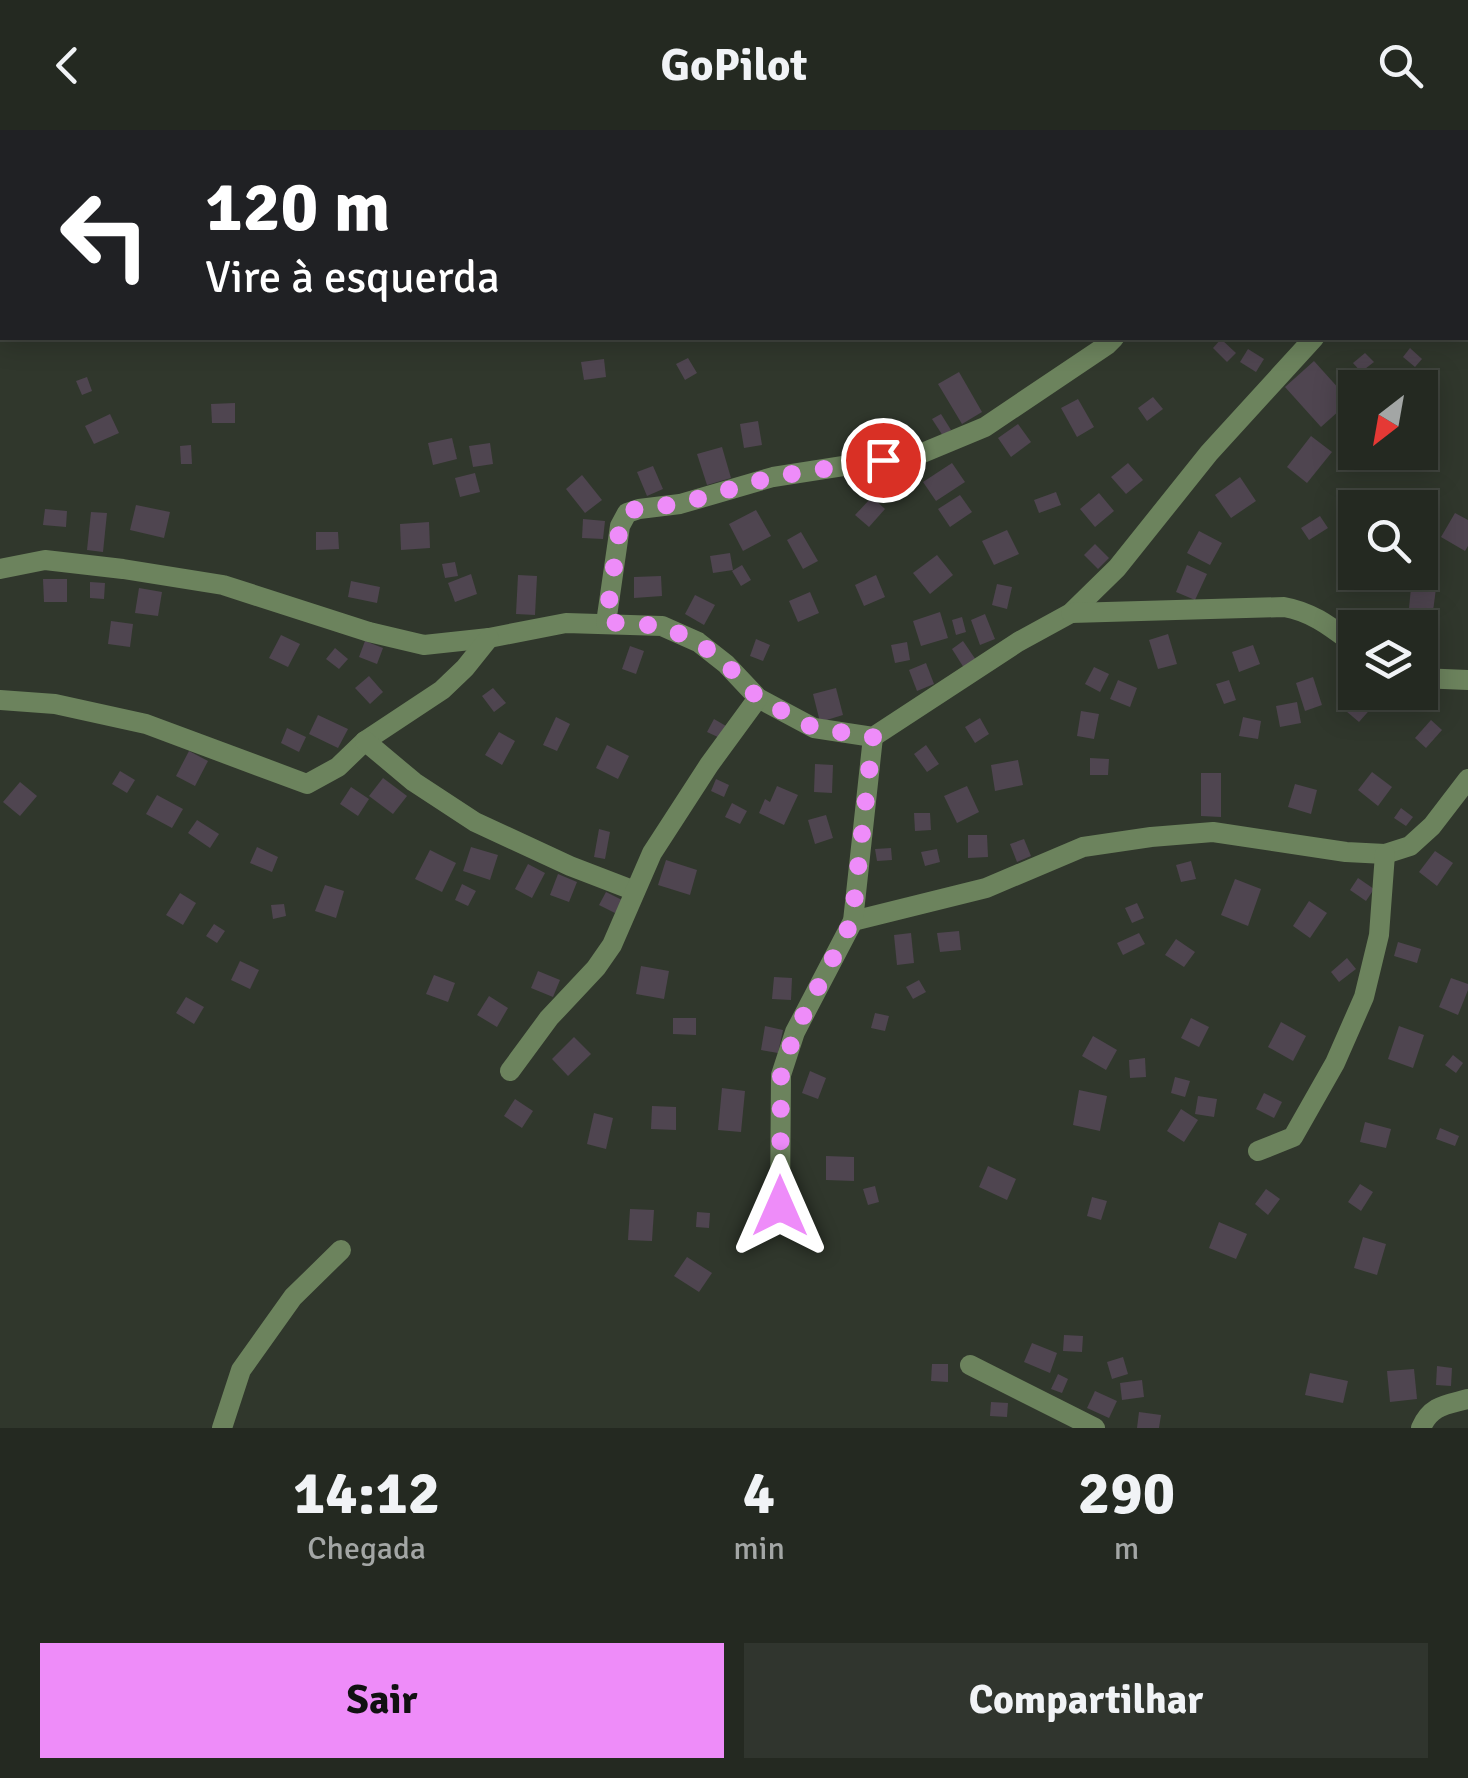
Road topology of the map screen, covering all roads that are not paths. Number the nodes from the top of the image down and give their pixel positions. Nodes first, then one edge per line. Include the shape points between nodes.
1 (1112, 340) edge
2 (1312, 340) edge
3 (0, 569) edge
4 (1072, 613) junction
5 (606, 622) junction
6 (1338, 632) edge
7 (489, 638) junction
8 (1438, 679) edge
9 (1468, 680) edge
10 (758, 698) junction
11 (0, 700) edge
12 (873, 737) junction
13 (365, 741) junction
14 (1468, 779) edge
15 (1385, 854) junction
16 (635, 890) junction
17 (852, 921) junction
18 (510, 1070) dead end
19 (1258, 1151) dead end
20 (780, 1206) dead end
21 (341, 1250) dead end
22 (970, 1365) dead end
23 (1468, 1400) edge
24 (222, 1428) edge
25 (1095, 1428) edge
26 (1421, 1428) edge

1 - 5 street via 985,427 920,454 772,477 627,513
2 - 4 street
3 - 7 street via 45,560 122,569 223,584 424,645
4 - 6 street via 1284,607 1318,617
4 - 12 street
5 - 7 street
5 - 10 street via 662,626 698,642
7 - 13 street via 442,690
8 - 9 street
10 - 12 street via 814,728
10 - 16 street via 652,852
11 - 13 street via 56,704 146,724 306,784 338,767
12 - 17 street
13 - 16 street via 475,822
14 - 15 street via 1410,846
15 - 17 street via 1213,832 1151,836 1084,846 986,888
15 - 19 street via 1364,996 1293,1138
16 - 18 street via 612,945
17 - 20 street via 795,1032 781,1075
21 - 24 street via 293,1297 241,1370
22 - 25 street
23 - 26 street via 1436,1408

